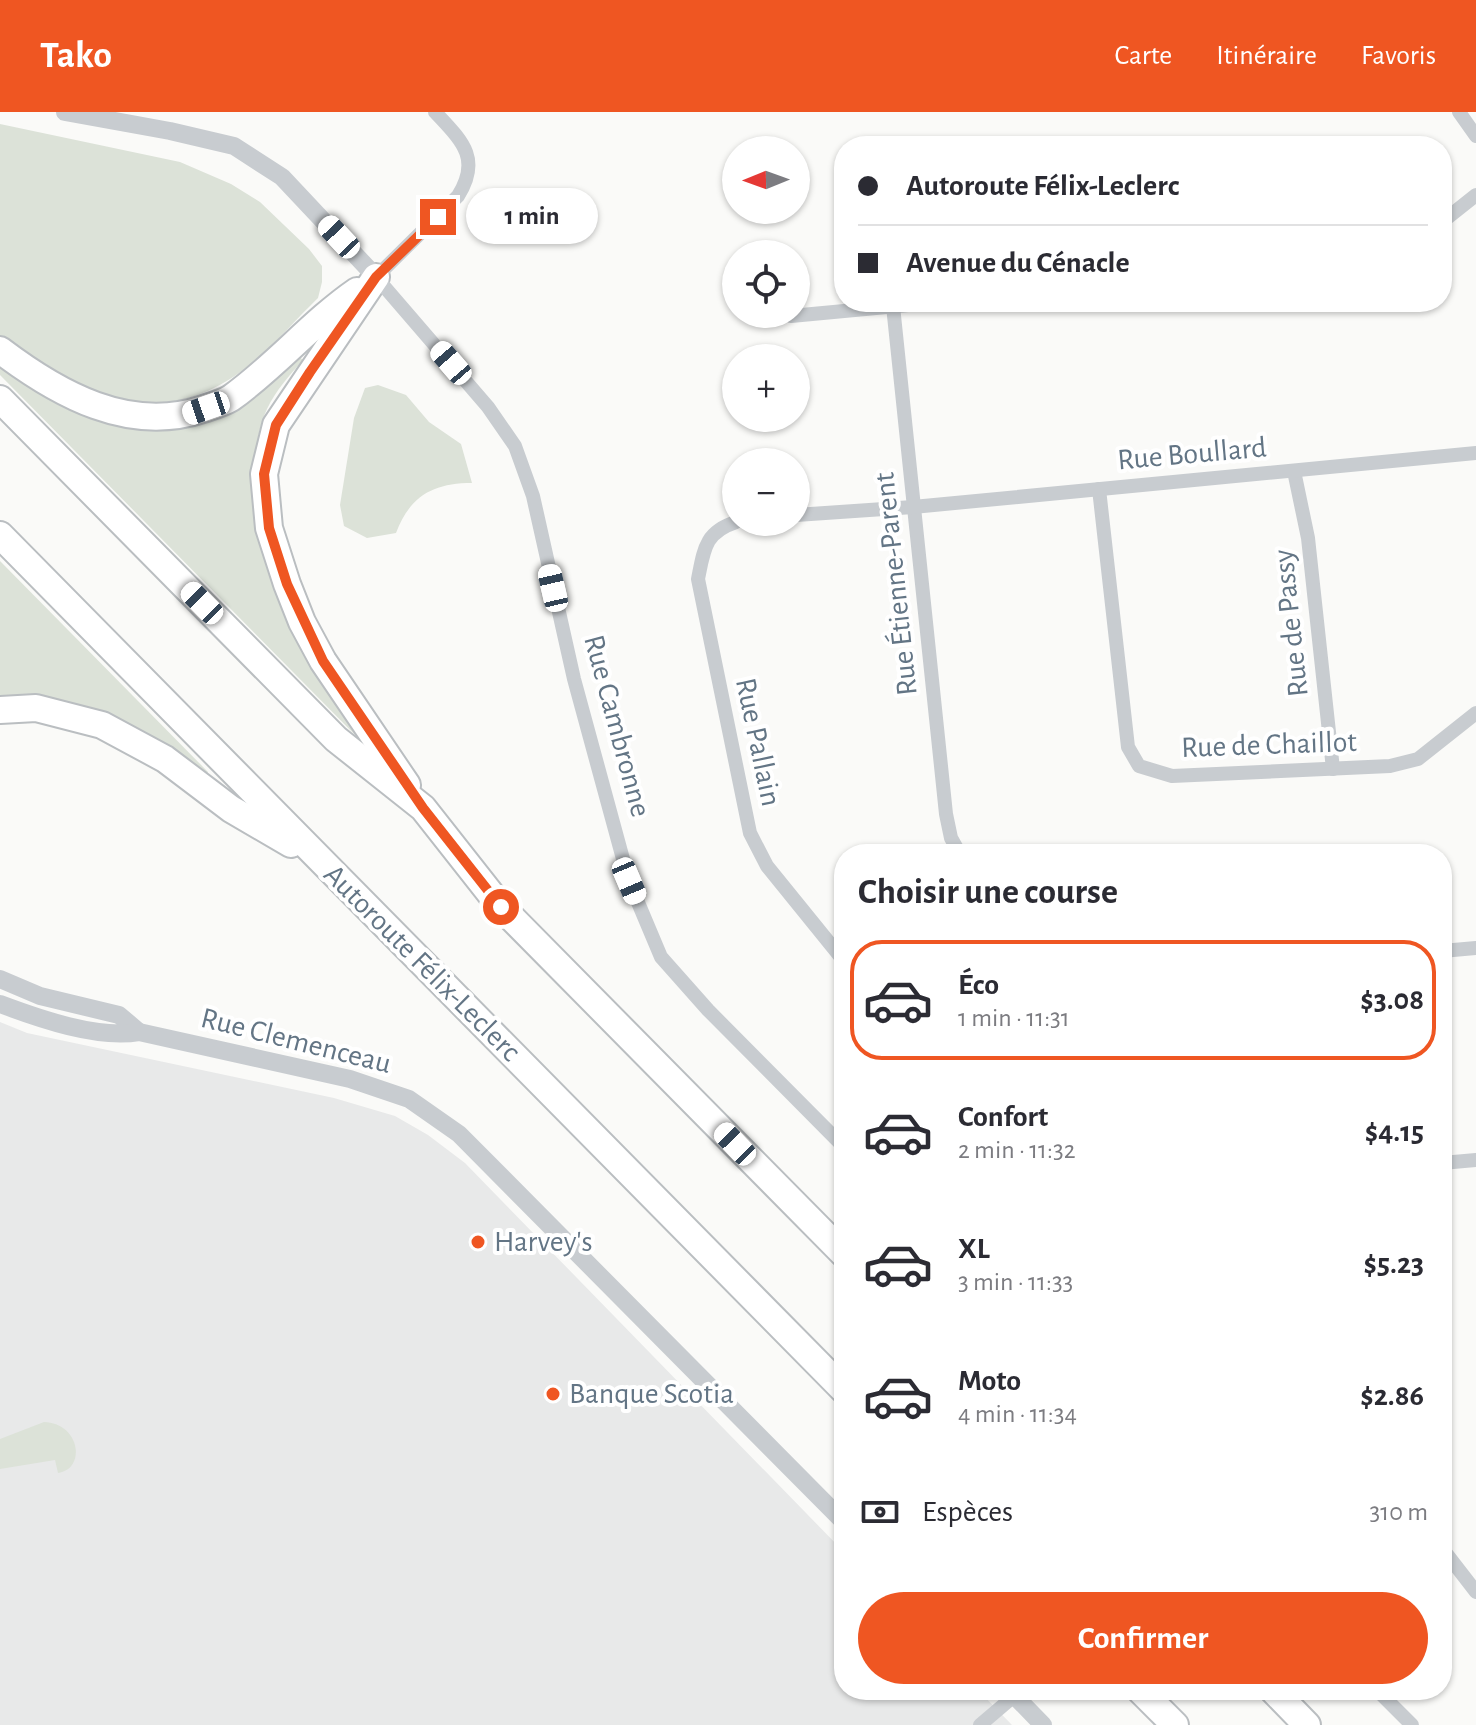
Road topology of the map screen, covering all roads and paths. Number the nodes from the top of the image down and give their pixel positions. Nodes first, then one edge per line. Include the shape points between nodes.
1 (65, 112) edge
2 (435, 112) edge
3 (1459, 112) edge
4 (1476, 136) edge
5 (1476, 195) edge
6 (1452, 214) edge
7 (376, 277) junction
8 (834, 312) edge
9 (894, 312) edge
10 (810, 314) edge
11 (0, 350) edge
12 (0, 399) edge
13 (1476, 453) edge
14 (1294, 471) junction
15 (1099, 489) junction
16 (913, 507) junction
17 (810, 514) edge
18 (722, 527) edge
19 (0, 535) edge
20 (0, 710) edge
21 (1476, 713) edge
22 (1333, 769) junction
23 (423, 808) junction
24 (954, 844) edge
25 (322, 862) junction
26 (1476, 948) edge
27 (834, 949) edge
28 (1452, 950) edge
29 (0, 979) edge
30 (0, 1004) edge
31 (139, 1032) junction
32 (834, 1137) edge
33 (1476, 1160) edge
34 (1452, 1162) edge
35 (834, 1244) edge
36 (834, 1380) edge
37 (834, 1512) edge
38 (1452, 1561) edge
39 (1476, 1592) edge
40 (1005, 1700) edge
41 (1019, 1700) edge
42 (1150, 1700) edge
43 (1283, 1700) edge
44 (1387, 1700) edge
45 (980, 1725) edge
46 (1043, 1725) edge
47 (1175, 1725) edge
48 (1307, 1725) edge
49 (1412, 1725) edge

1 - 7 street, Rue Cambronne via 234,146 282,177
2 - 7 street via 468,153 467,182
3 - 4 street
5 - 6 street
7 - 11 highway via 228,400 184,415 135,418 83,401
7 - 23 highway via 276,425 264,474 269,528 302,622
7 - 32 street, Rue Cambronne via 515,446 533,496 574,679 629,881 661,957
8 - 10 street
9 - 16 street, Rue Étienne-Parent
12 - 23 highway via 336,739
13 - 14 street, Rue Boullard
14 - 15 street, Rue Boullard
14 - 22 street, Rue de Passy via 1308,538
15 - 16 street, Rue Boullard
15 - 22 street, Rue de Chaillot via 1128,747 1139,766 1172,776
16 - 17 street
16 - 24 street, Rue Étienne-Parent via 946,814
18 - 27 street, Rue Pallain via 704,550 698,579 750,833 767,866
19 - 25 highway, Autoroute Félix-Leclerc
20 - 25 highway via 36,708 102,725 165,759 231,809
21 - 22 street, Rue de Chaillot via 1418,759
23 - 35 highway via 501,907
25 - 36 highway, Autoroute Félix-Leclerc
26 - 28 street
29 - 31 street, Rue Clemenceau via 40,996 119,1015
30 - 31 street, Rue Clemenceau via 119,1035
31 - 37 street, Rue Clemenceau via 350,1079 409,1099 459,1134
33 - 34 street
38 - 39 street
40 - 45 street
41 - 46 street
42 - 47 highway
43 - 48 highway
44 - 49 street

